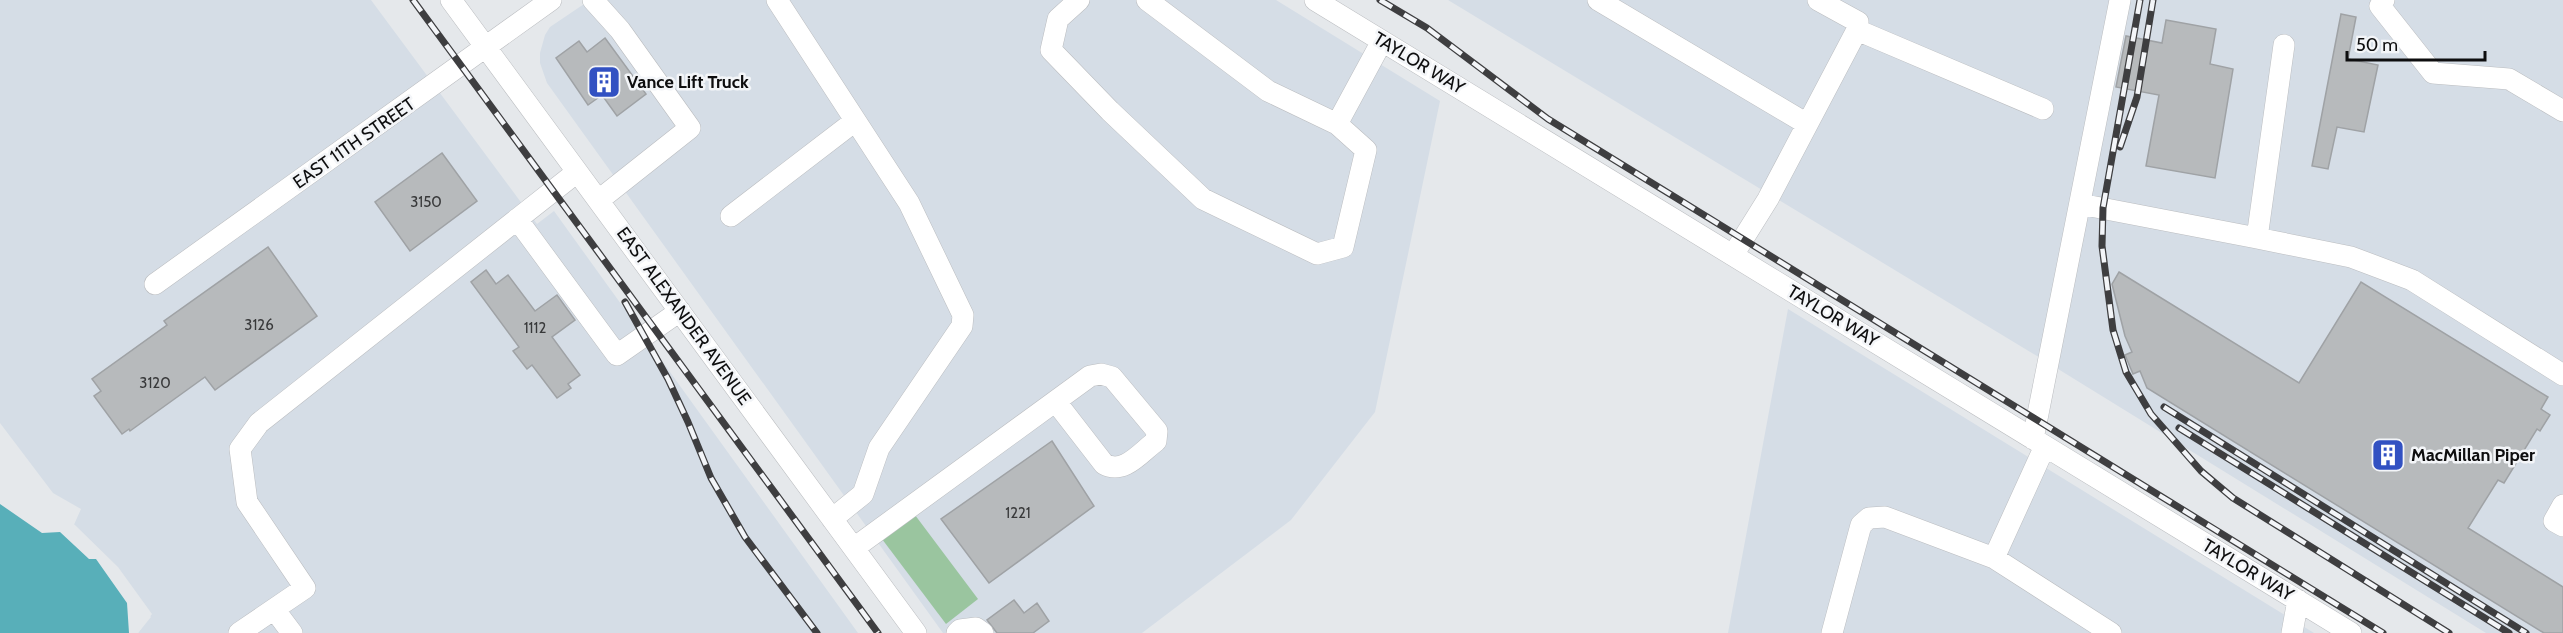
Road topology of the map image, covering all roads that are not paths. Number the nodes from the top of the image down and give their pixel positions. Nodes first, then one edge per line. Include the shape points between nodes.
1 (451, 0) edge
2 (551, 0) edge
3 (593, 0) edge
4 (777, 0) edge
5 (1078, 0) edge
6 (1147, 0) edge
7 (1316, 0) edge
8 (1598, 0) edge
9 (1818, 0) edge
10 (2120, 0) edge
11 (2384, 0) edge
12 (1857, 30) junction
13 (1382, 41) junction
14 (2284, 45) dead end
15 (486, 48) junction
16 (2043, 109) dead end
17 (2563, 111) edge
18 (855, 121) junction
19 (1337, 124) junction
20 (1808, 124) junction
21 (577, 172) junction
22 (599, 200) junction
23 (2079, 204) junction
24 (731, 216) dead end
25 (517, 219) junction
26 (2257, 238) junction
27 (1733, 255) junction
28 (155, 284) dead end
29 (680, 311) junction
30 (2563, 375) edge
31 (1056, 402) junction
32 (2039, 442) junction
33 (2563, 505) edge
34 (832, 519) junction
35 (2563, 526) edge
36 (854, 548) junction
37 (1994, 558) junction
38 (2298, 600) junction
39 (274, 609) junction
40 (239, 633) edge
41 (292, 633) edge
42 (916, 633) edge
43 (957, 633) edge
44 (983, 633) edge
45 (1832, 633) edge
46 (2111, 633) edge
47 (2292, 633) edge
48 (2351, 633) edge

1 - 15 street, EAST ALEXANDER AVENUE
2 - 15 street, EAST 11TH STREET
3 - 22 street via 620,30 690,128
4 - 18 street
5 - 19 street via 1058,19 1051,50 1203,199 1317,254 1343,247 1366,150
6 - 19 street via 1268,92
7 - 13 street, TAYLOR WAY
8 - 20 street
9 - 12 street via 1858,22
10 - 23 street
11 - 17 street via 2380,6 2433,73 2509,80
12 - 16 street
12 - 20 street
13 - 19 street
13 - 27 street, TAYLOR WAY
14 - 26 street
15 - 21 street, EAST ALEXANDER AVENUE
15 - 28 street, EAST 11TH STREET
18 - 24 street
18 - 34 street via 909,203 963,315 962,326 879,448 863,494
20 - 27 street
21 - 22 street, EAST ALEXANDER AVENUE
21 - 25 street
22 - 29 street, EAST ALEXANDER AVENUE
23 - 26 street
23 - 32 street
25 - 29 street via 617,356
25 - 39 street via 259,423 240,449 247,502 305,588
26 - 30 street via 2351,257 2412,280
27 - 32 street, TAYLOR WAY
29 - 34 street, EAST ALEXANDER AVENUE
31 - 31 street via 1090,376 1112,377 1157,431 1156,441 1123,467 1112,469
31 - 36 street
32 - 37 street
32 - 38 street, TAYLOR WAY
33 - 35 street via 2554,520
34 - 36 street, EAST ALEXANDER AVENUE
36 - 42 street, EAST ALEXANDER AVENUE
37 - 45 street via 1885,517 1869,518 1861,525
37 - 46 street
38 - 47 street
38 - 48 street, TAYLOR WAY
39 - 40 street
39 - 41 street
43 - 44 street via 976,628

